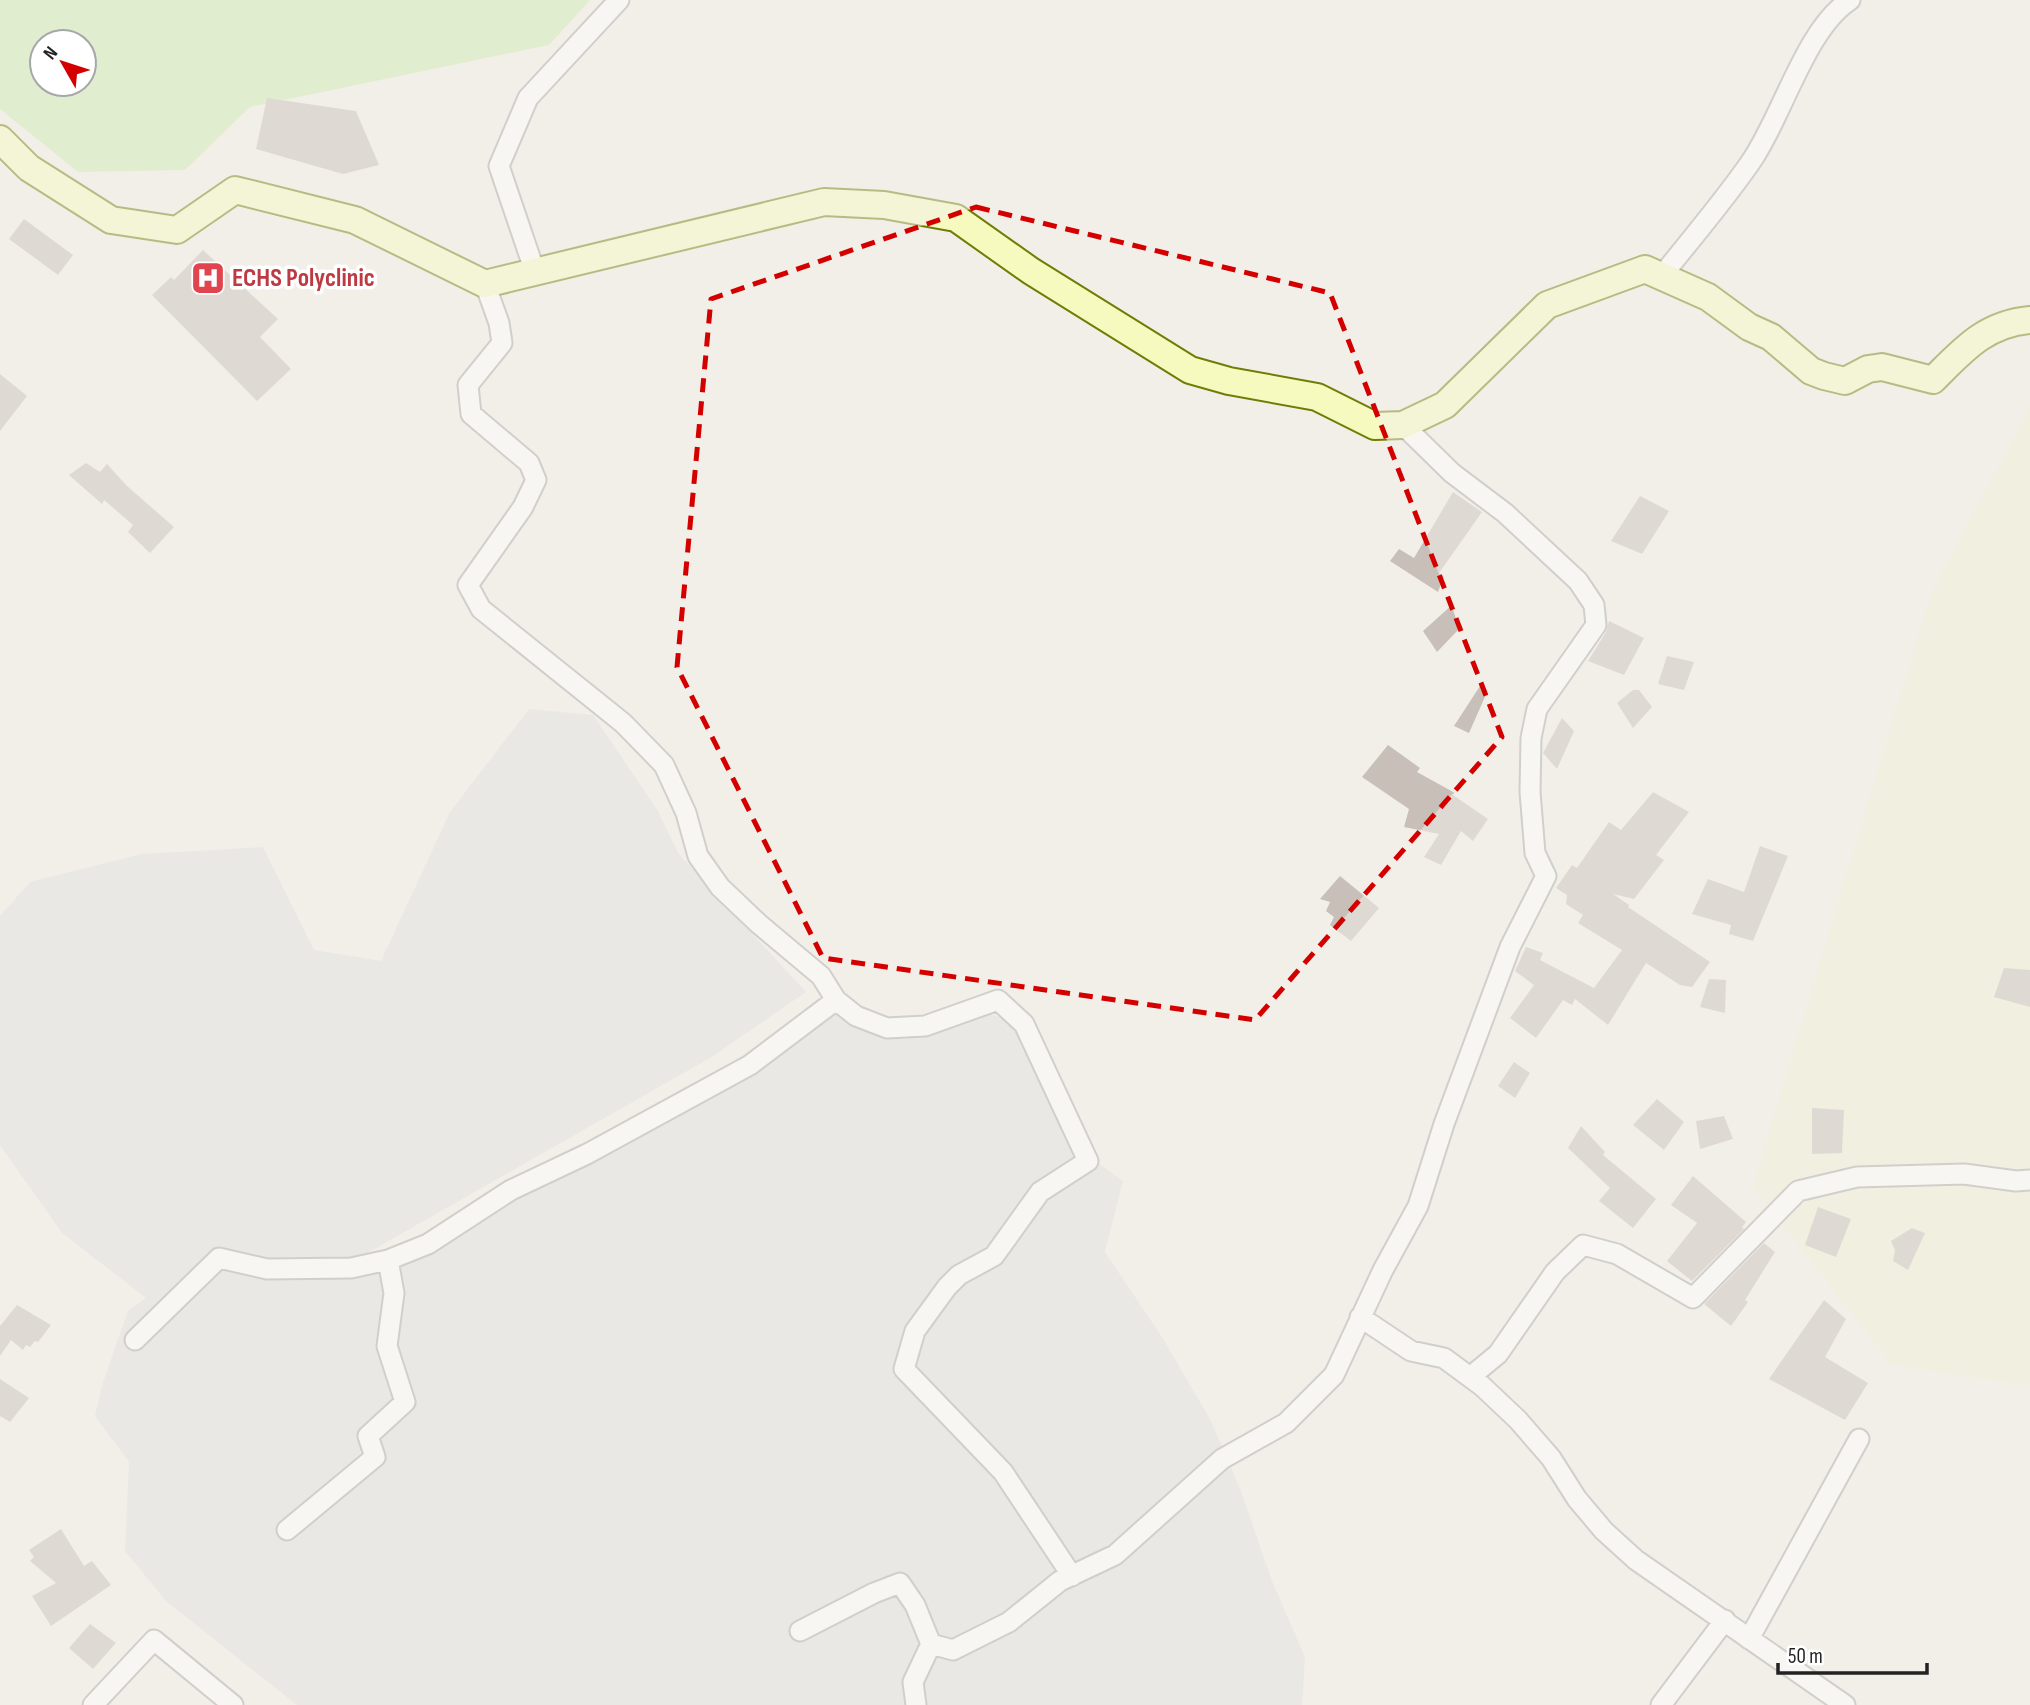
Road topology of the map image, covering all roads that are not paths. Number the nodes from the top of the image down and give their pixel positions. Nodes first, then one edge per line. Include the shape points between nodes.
1 (619, 0) edge
2 (1850, 0) edge
3 (0, 139) edge
4 (535, 272) junction
5 (1661, 277) junction
6 (485, 284) junction
7 (2030, 320) edge
8 (1403, 425) junction
9 (836, 1000) junction
10 (2030, 1180) edge
11 (388, 1260) junction
12 (1360, 1317) junction
13 (135, 1340) dead end
14 (1470, 1377) junction
15 (1859, 1439) dead end
16 (287, 1530) dead end
17 (1072, 1576) junction
18 (1725, 1620) junction
19 (800, 1632) dead end
20 (1749, 1639) junction
21 (931, 1644) junction
22 (93, 1705) edge
23 (233, 1705) edge
24 (916, 1705) edge
25 (1661, 1705) edge
26 (1845, 1705) edge

1 - 4 street via 528,98 499,166
2 - 5 street via 1823,27 1751,162
3 - 6 street via 29,168 111,220 177,230 235,190 355,220
4 - 6 street
4 - 8 street via 824,202 896,207 956,218 1031,271 1190,370 1317,397 1375,426
5 - 7 street via 1708,297 1771,337 1811,371 1835,380 1845,381 1882,367 1933,380 1979,336
5 - 8 street via 1645,270 1547,306 1445,405
6 - 9 street via 502,343 468,385 471,414 529,463 536,480 523,507 468,585 481,609 623,723 664,765 686,813 698,856 720,887 821,976
8 - 12 street via 1578,581 1594,605 1595,625 1537,709 1531,738 1535,853 1546,876 1510,947 1418,1206
9 - 11 street via 750,1065 511,1190 428,1244
9 - 17 street via 856,1016 887,1028 925,1026 998,1000 1024,1024 1087,1161 1040,1192 994,1256 947,1287 915,1331 904,1369 1003,1472
10 - 14 street via 1964,1174 1857,1177 1798,1191 1693,1298 1616,1254 1583,1245 1555,1272 1498,1354
11 - 13 street via 351,1268 267,1269 219,1258
11 - 16 street via 394,1293 387,1346 405,1402 368,1436 375,1457
12 - 14 street via 1411,1351 1444,1358
12 - 17 street via 1334,1374 1286,1423 1222,1459 1115,1555
14 - 18 street via 1509,1411 1551,1458 1604,1531 1636,1560
15 - 20 street
17 - 21 street via 1009,1622 953,1650
18 - 20 street
18 - 25 street
19 - 21 street via 900,1583
20 - 26 street
21 - 24 street via 913,1682
22 - 23 street via 154,1640

